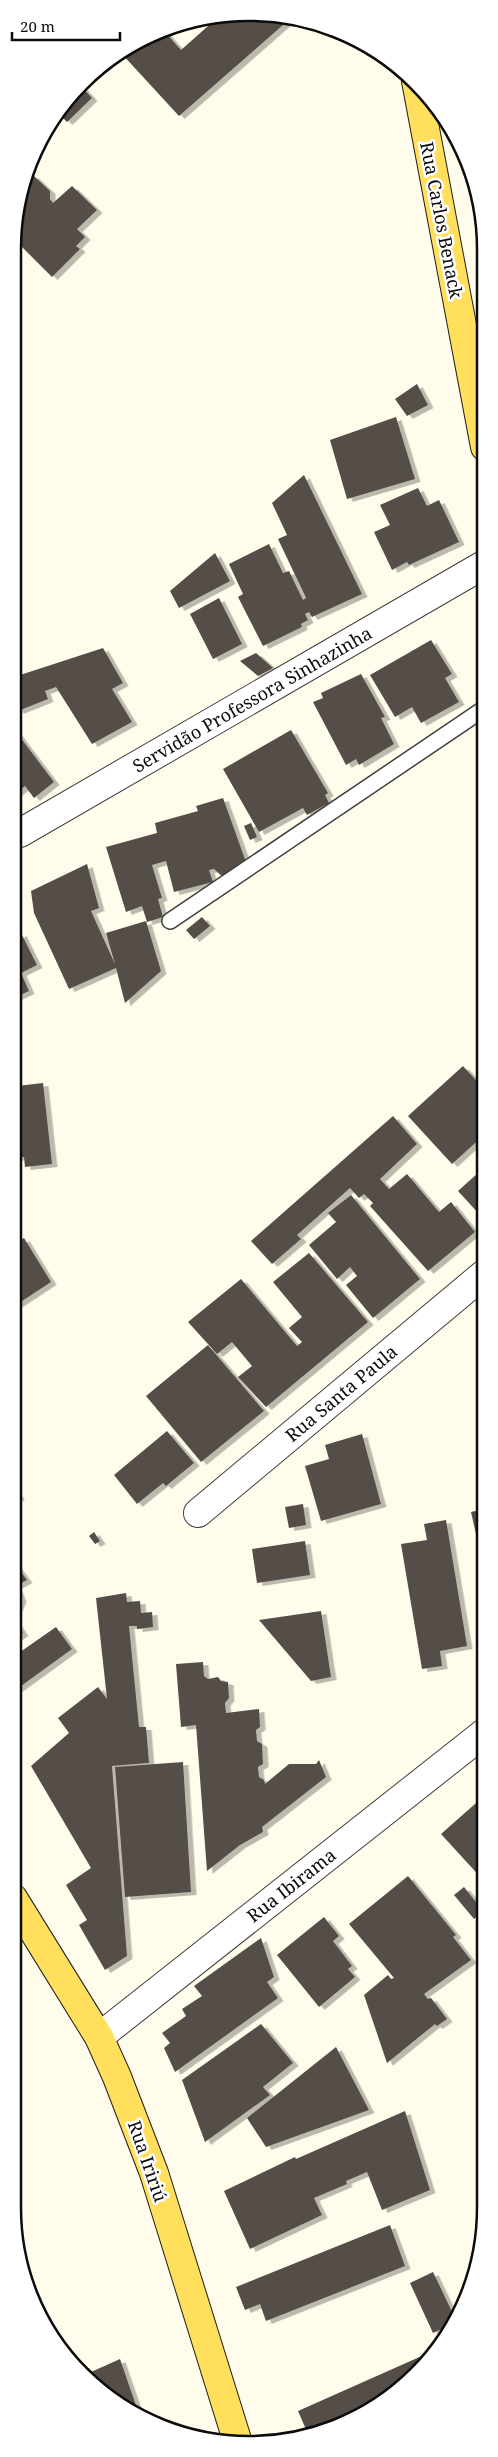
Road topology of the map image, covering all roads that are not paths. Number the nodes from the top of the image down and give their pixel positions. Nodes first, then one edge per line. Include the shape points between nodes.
1 (419, 98) edge
2 (477, 405) edge
3 (477, 569) edge
4 (477, 713) edge
5 (21, 832) edge
6 (170, 921) dead end
7 (477, 1280) edge
8 (198, 1513) dead end
9 (477, 1739) edge
10 (21, 1911) edge
11 (99, 2037) junction
12 (236, 2435) edge

1 - 2 main road, Rua Carlos Benack
3 - 5 street, Servidão Professora Sinhazinha
4 - 6 lane
7 - 8 street, Rua Santa Paula
9 - 11 street, Rua Ibirama
10 - 11 main road, Rua Iririú
11 - 12 main road, Rua Iririú via 154,2173

